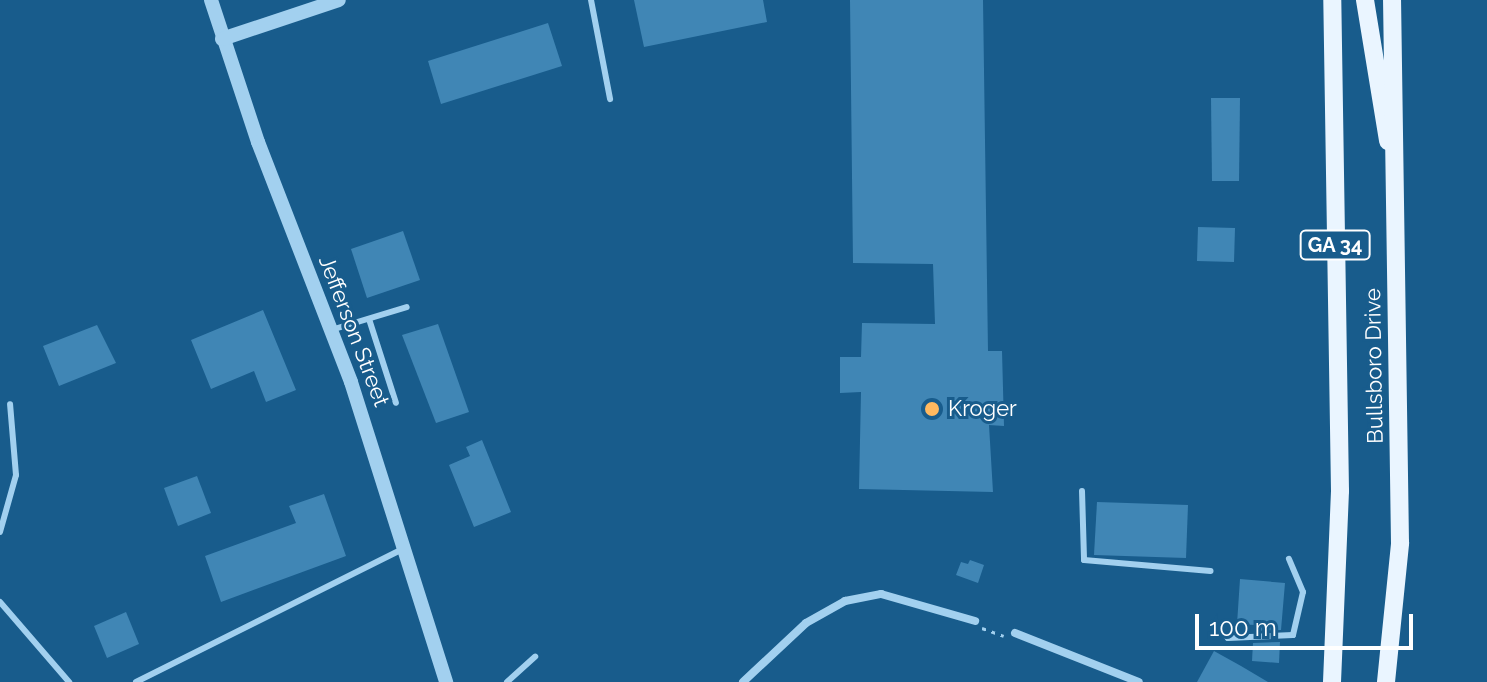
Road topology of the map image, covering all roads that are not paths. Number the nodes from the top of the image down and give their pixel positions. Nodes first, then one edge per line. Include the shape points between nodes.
1 (211, 0) edge
2 (339, 0) edge
3 (591, 0) edge
4 (1332, 0) edge
5 (1365, 0) edge
6 (1392, 0) edge
7 (222, 39) junction
8 (610, 99) dead end
9 (1395, 163) junction
10 (407, 307) dead end
11 (369, 319) junction
12 (331, 330) junction
13 (396, 403) dead end
14 (10, 404) dead end
15 (1082, 491) dead end
16 (0, 532) edge
17 (406, 547) junction
18 (1289, 559) dead end
19 (1211, 571) dead end
20 (0, 602) edge
21 (975, 621) road end
22 (1212, 624) dead end
23 (1015, 633) road end
24 (535, 657) dead end
25 (69, 682) edge
26 (136, 682) edge
27 (446, 682) edge
28 (507, 682) edge
29 (743, 682) edge
30 (1139, 682) edge
31 (1332, 682) edge
32 (1386, 682) edge

1 - 7 street, Jefferson Street
2 - 7 street
3 - 8 lane
4 - 31 main road, Bullsboro Drive / GA 34 via 1340,491
5 - 9 main road via 1379,109
6 - 9 main road, Bullsboro Drive / GA 34
7 - 12 street, Jefferson Street
9 - 32 main road, Bullsboro Drive / GA 34 via 1400,543
10 - 11 lane
11 - 12 lane
11 - 13 lane
12 - 17 street, Jefferson Street
14 - 16 lane via 16,475
15 - 19 lane via 1084,560
17 - 26 lane
17 - 27 street, Jefferson Street
18 - 22 lane via 1303,592 1293,635 1228,638
20 - 25 lane
21 - 29 street via 881,594 845,601 806,623
23 - 30 street
24 - 28 lane

